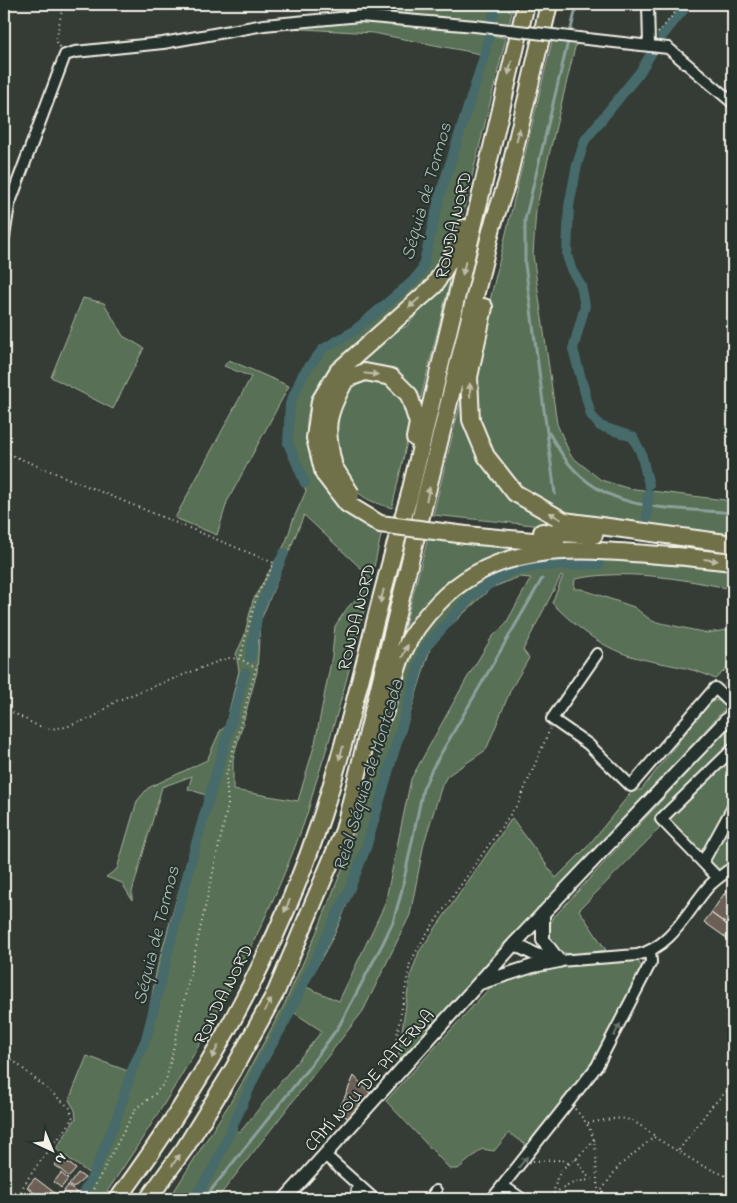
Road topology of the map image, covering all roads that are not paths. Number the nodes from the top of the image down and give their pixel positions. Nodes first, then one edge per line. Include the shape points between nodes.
1 (526, 4) edge
2 (549, 4) edge
3 (648, 4) edge
4 (649, 45) junction
5 (733, 102) edge
6 (494, 135) junction
7 (507, 182) junction
8 (4, 237) edge
9 (329, 471) junction
10 (465, 530) junction
11 (689, 539) junction
12 (733, 544) edge
13 (393, 549) junction
14 (688, 557) junction
15 (733, 562) edge
16 (597, 654) dead end
17 (731, 707) edge
18 (733, 749) edge
19 (733, 807) edge
20 (344, 830) junction
21 (703, 862) junction
22 (733, 867) edge
23 (718, 878) junction
24 (543, 913) junction
25 (514, 944) junction
26 (650, 951) junction
27 (559, 961) junction
28 (533, 966) junction
29 (480, 983) junction
30 (325, 1155) junction
31 (357, 1185) junction
32 (503, 1186) junction
33 (118, 1199) edge
34 (148, 1199) edge
35 (285, 1199) edge
36 (354, 1199) edge
37 (374, 1199) edge
38 (492, 1199) edge
39 (522, 1199) edge

1 -> 6 highway, RONDA NORD
7 -> 2 highway
3 - 4 street
4 - 5 street via 668,48
4 - 8 street, bridge via 360,16 264,25 163,43 75,52 65,56 9,205
6 -> 9 highway via 457,248 434,286 338,371 320,401 315,438
6 -> 13 highway, RONDA NORD via 409,497
11 -> 7 highway via 564,521 515,493 486,456 471,420 469,377 501,230
20 -> 7 highway via 492,228
9 - 10 highway, bridge via 353,496 384,514
9 -> 13 highway via 327,440 331,407 346,379 365,372 391,377 409,395 418,423
10 - 11 highway
10 - 14 highway
11 - 12 highway
13 -> 33 highway, RONDA NORD via 348,731 321,818 290,899 255,979 212,1059 164,1136
14 -> 15 highway
20 -> 14 highway via 403,652 432,609 464,579 497,562 541,551
16 - 17 street via 552,719 588,744 631,786 715,688
17 - 24 street, CAMÍ NOU DE PATERNA
18 - 21 street via 661,819
19 - 21 street
34 -> 20 highway via 185,1148 276,992
21 - 23 street
22 - 23 street
23 - 26 street via 669,937
24 - 25 street, CAMÍ NOU DE PATERNA
24 - 27 street via 543,940
25 - 27 street via 536,955
25 - 28 street
25 - 29 street, CAMÍ NOU DE PATERNA
26 - 27 street via 637,955
32 -> 26 street via 605,1054 651,962
27 - 28 street
28 - 29 street
29 - 30 street, CAMÍ NOU DE PATERNA
30 - 31 street
30 - 35 street, CAMÍ NOU DE PATERNA
31 - 36 street
31 - 37 street
32 - 38 street
32 - 39 street

